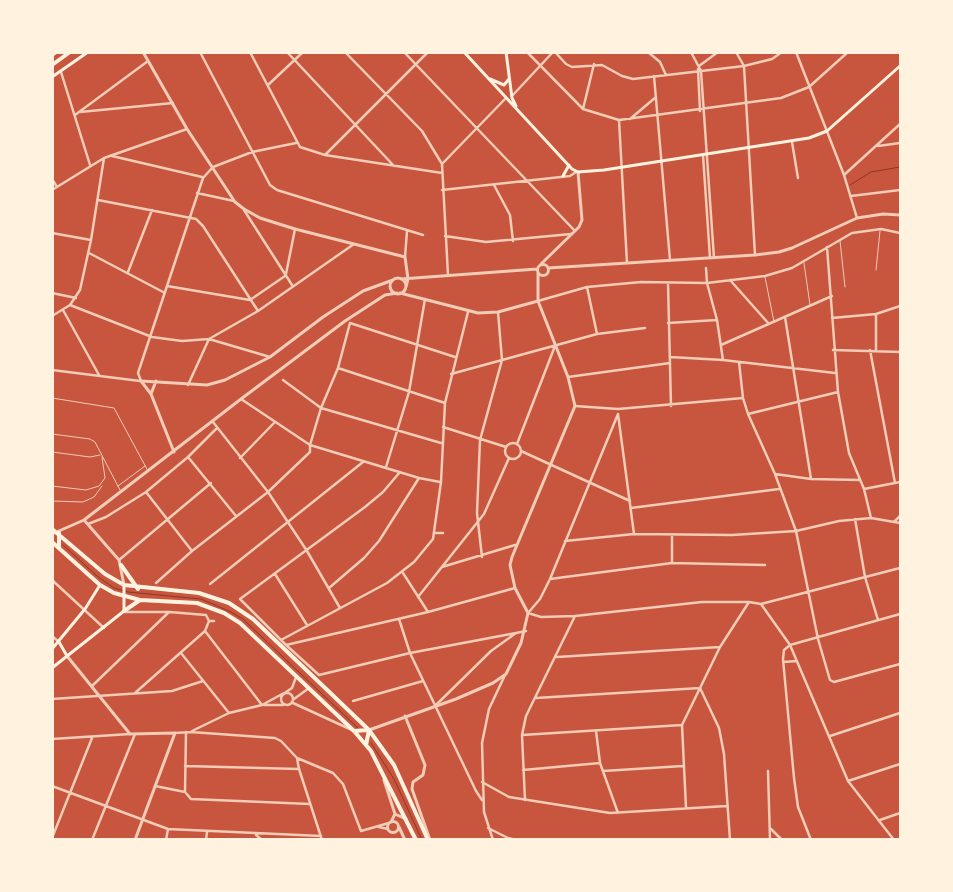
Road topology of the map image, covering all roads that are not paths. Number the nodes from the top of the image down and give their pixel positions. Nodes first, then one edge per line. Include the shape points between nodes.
1 (56, 52) edge
2 (70, 52) edge
3 (88, 52) edge
4 (143, 52) edge
5 (200, 52) edge
6 (250, 52) edge
7 (287, 52) edge
8 (303, 52) edge
9 (345, 52) edge
10 (404, 52) edge
11 (428, 52) edge
12 (464, 52) edge
13 (506, 52) edge
14 (527, 52) edge
15 (554, 52) edge
16 (648, 52) edge
17 (691, 52) edge
18 (718, 52) edge
19 (736, 52) edge
20 (782, 52) edge
21 (796, 52) edge
22 (848, 52) edge
23 (52, 55) edge
24 (148, 61) junction
25 (295, 61) junction
26 (415, 64) junction
27 (594, 64) junction
28 (52, 65) edge
29 (541, 66) junction
30 (699, 66) junction
31 (744, 66) junction
32 (900, 66) edge
33 (699, 71) junction
34 (61, 72) junction
35 (509, 75) junction
36 (666, 75) junction
37 (654, 76) junction
38 (52, 77) edge
39 (487, 78) junction
40 (268, 85) junction
41 (809, 87) junction
42 (384, 94) junction
43 (512, 96) junction
44 (656, 97) junction
45 (506, 98) junction
46 (173, 103) junction
47 (746, 104) junction
48 (517, 109) junction
49 (583, 109) junction
50 (704, 110) junction
51 (700, 111) junction
52 (80, 112) junction
53 (75, 116) junction
54 (657, 116) junction
55 (619, 120) junction
56 (628, 120) junction
57 (356, 123) junction
58 (900, 124) edge
59 (477, 128) junction
60 (187, 129) junction
61 (827, 130) junction
62 (792, 142) junction
63 (296, 143) junction
64 (900, 143) edge
65 (876, 146) junction
66 (748, 148) junction
67 (252, 152) junction
68 (325, 155) junction
69 (705, 155) junction
70 (111, 156) junction
71 (104, 158) junction
72 (662, 160) junction
73 (442, 164) junction
74 (569, 164) junction
75 (90, 165) junction
76 (395, 166) junction
77 (213, 167) junction
78 (620, 168) junction
79 (577, 172) junction
80 (442, 173) junction
81 (844, 175) junction
82 (563, 176) junction
83 (203, 178) junction
84 (798, 178) dead end
85 (52, 179) edge
86 (527, 181) junction
87 (494, 185) junction
88 (57, 187) junction
89 (52, 190) edge
90 (442, 190) junction
91 (900, 190) edge
92 (197, 194) junction
93 (851, 196) junction
94 (98, 200) junction
95 (235, 202) junction
96 (244, 209) junction
97 (711, 209) junction
98 (152, 210) junction
99 (706, 210) junction
100 (900, 215) edge
101 (191, 217) junction
102 (707, 218) junction
103 (712, 218) junction
104 (857, 218) junction
105 (295, 229) junction
106 (881, 229) junction
107 (575, 231) junction
108 (407, 232) junction
109 (900, 232) edge
110 (52, 233) edge
111 (571, 234) junction
112 (423, 235) dead end
113 (444, 235) junction
114 (840, 239) junction
115 (91, 240) junction
116 (513, 240) junction
117 (355, 244) junction
118 (827, 247) junction
119 (89, 253) junction
120 (754, 256) junction
121 (405, 257) junction
122 (712, 258) junction
123 (670, 260) junction
124 (804, 262) junction
125 (627, 263) junction
126 (542, 264) junction
127 (548, 268) junction
128 (706, 268) dead end
129 (876, 270) dead end
130 (537, 271) junction
131 (128, 272) junction
132 (286, 276) junction
133 (448, 276) junction
134 (543, 276) junction
135 (765, 276) junction
136 (538, 278) junction
137 (401, 279) junction
138 (408, 279) junction
139 (393, 280) junction
140 (730, 280) junction
141 (668, 283) junction
142 (707, 283) junction
143 (292, 285) junction
144 (167, 286) junction
145 (406, 287) junction
146 (587, 287) junction
147 (845, 287) dead end
148 (166, 292) junction
149 (52, 293) edge
150 (398, 293) junction
151 (832, 296) junction
152 (76, 298) junction
153 (425, 299) junction
154 (250, 300) junction
155 (538, 301) junction
156 (810, 305) junction
157 (70, 306) junction
158 (900, 306) edge
159 (63, 310) junction
160 (258, 311) junction
161 (468, 312) junction
162 (498, 312) junction
163 (876, 314) junction
164 (52, 316) edge
165 (785, 317) junction
166 (832, 318) junction
167 (717, 320) junction
168 (348, 322) junction
169 (774, 322) junction
170 (668, 323) junction
171 (770, 324) junction
172 (645, 328) dead end
173 (597, 334) junction
174 (152, 337) junction
175 (209, 339) junction
176 (556, 345) junction
177 (721, 345) junction
178 (417, 346) junction
179 (833, 350) junction
180 (870, 350) junction
181 (876, 350) junction
182 (900, 352) edge
183 (270, 357) junction
184 (455, 357) junction
185 (670, 357) junction
186 (502, 360) junction
187 (723, 360) junction
188 (739, 362) junction
189 (670, 363) junction
190 (338, 368) junction
191 (52, 370) edge
192 (794, 370) junction
193 (835, 373) junction
194 (451, 374) junction
195 (99, 375) junction
196 (568, 377) junction
197 (283, 380) dead end
198 (141, 381) junction
199 (156, 381) junction
200 (188, 384) junction
201 (409, 392) junction
202 (838, 392) junction
203 (151, 394) junction
204 (52, 398) edge
205 (241, 398) junction
206 (743, 398) junction
207 (445, 403) junction
208 (798, 403) junction
209 (575, 406) junction
210 (671, 406) junction
211 (321, 408) junction
212 (618, 409) junction
213 (618, 414) junction
214 (748, 414) junction
215 (213, 422) junction
216 (274, 422) junction
217 (443, 427) junction
218 (216, 428) junction
219 (397, 432) junction
220 (52, 434) edge
221 (480, 440) junction
222 (441, 444) junction
223 (517, 444) junction
224 (310, 445) junction
225 (506, 448) junction
226 (521, 451) junction
227 (52, 452) edge
228 (174, 452) junction
229 (101, 455) junction
230 (188, 457) junction
231 (240, 458) junction
232 (509, 458) junction
233 (363, 461) junction
234 (552, 465) junction
235 (145, 466) junction
236 (386, 467) junction
237 (148, 471) junction
238 (400, 472) junction
239 (775, 474) junction
240 (419, 478) junction
241 (811, 479) junction
242 (860, 480) junction
243 (590, 481) junction
244 (441, 482) junction
245 (900, 482) edge
246 (211, 483) junction
247 (895, 483) junction
248 (102, 484) junction
249 (52, 486) edge
250 (118, 486) junction
251 (864, 488) junction
252 (779, 489) junction
253 (121, 491) junction
254 (146, 492) junction
255 (268, 492) junction
256 (52, 501) edge
257 (630, 501) junction
258 (631, 508) junction
259 (236, 516) junction
260 (900, 516) edge
261 (871, 518) junction
262 (855, 519) junction
263 (84, 520) junction
264 (168, 520) junction
265 (478, 522) junction
266 (894, 522) junction
267 (900, 522) edge
268 (288, 523) junction
269 (88, 524) junction
270 (52, 529) edge
271 (796, 531) junction
272 (59, 533) junction
273 (434, 533) junction
274 (443, 533) dead end
275 (52, 534) edge
276 (634, 534) junction
277 (672, 535) junction
278 (565, 541) junction
279 (52, 542) edge
280 (515, 545) junction
281 (59, 548) junction
282 (192, 551) junction
283 (307, 551) junction
284 (482, 557) junction
285 (119, 560) junction
286 (672, 563) junction
287 (121, 565) junction
288 (765, 565) dead end
289 (442, 567) junction
290 (900, 568) edge
291 (403, 573) junction
292 (275, 574) junction
293 (865, 577) junction
294 (550, 579) junction
295 (52, 580) edge
296 (156, 583) dead end
297 (210, 584) dead end
298 (100, 585) junction
299 (124, 587) junction
300 (329, 588) junction
301 (515, 588) junction
302 (138, 589) junction
303 (808, 592) junction
304 (125, 596) junction
305 (418, 597) junction
306 (140, 600) junction
307 (749, 602) junction
308 (761, 604) junction
309 (340, 608) junction
310 (85, 609) junction
311 (123, 612) junction
312 (169, 612) junction
313 (428, 612) junction
314 (528, 613) junction
315 (900, 614) edge
316 (575, 616) junction
317 (399, 619) junction
318 (878, 620) junction
319 (209, 621) junction
320 (214, 621) dead end
321 (307, 625) junction
322 (104, 628) junction
323 (526, 630) junction
324 (204, 631) junction
325 (516, 633) junction
326 (52, 636) edge
327 (818, 638) junction
328 (281, 640) junction
329 (59, 642) junction
330 (286, 645) junction
331 (790, 645) junction
332 (720, 647) junction
333 (52, 649) edge
334 (180, 653) junction
335 (410, 653) junction
336 (67, 656) junction
337 (556, 658) junction
338 (797, 661) junction
339 (783, 662) junction
340 (900, 664) edge
341 (52, 668) edge
342 (506, 674) junction
343 (296, 677) junction
344 (204, 681) junction
345 (424, 681) junction
346 (92, 686) junction
347 (309, 688) junction
348 (700, 688) junction
349 (285, 693) junction
350 (135, 694) junction
351 (99, 695) junction
352 (536, 698) junction
353 (52, 699) edge
354 (294, 699) junction
355 (352, 701) dead end
356 (292, 703) junction
357 (262, 704) junction
358 (287, 705) junction
359 (435, 706) junction
360 (229, 713) junction
361 (900, 713) edge
362 (405, 716) junction
363 (682, 725) junction
364 (368, 730) junction
365 (596, 730) junction
366 (354, 731) junction
367 (186, 732) junction
368 (191, 732) junction
369 (175, 733) junction
370 (130, 734) junction
371 (135, 734) junction
372 (522, 735) junction
373 (830, 736) junction
374 (92, 738) junction
375 (52, 739) edge
376 (366, 744) junction
377 (298, 758) junction
378 (377, 760) junction
379 (600, 763) junction
380 (900, 764) edge
381 (185, 766) junction
382 (683, 766) junction
383 (299, 769) junction
384 (523, 770) junction
385 (603, 771) junction
386 (768, 771) dead end
387 (848, 781) junction
388 (482, 782) junction
389 (52, 786) edge
390 (155, 786) junction
391 (185, 792) junction
392 (70, 793) junction
393 (482, 800) junction
394 (525, 800) junction
395 (310, 804) junction
396 (105, 806) junction
397 (419, 806) junction
398 (727, 806) junction
399 (686, 808) junction
400 (618, 813) junction
401 (900, 813) edge
402 (395, 814) junction
403 (415, 814) junction
404 (408, 818) junction
405 (880, 820) junction
406 (142, 822) junction
407 (390, 822) junction
408 (399, 826) junction
409 (378, 827) junction
410 (487, 827) junction
411 (168, 829) junction
412 (388, 829) junction
413 (771, 829) junction
414 (207, 832) junction
415 (394, 833) junction
416 (249, 834) junction
417 (255, 834) junction
418 (52, 838) edge
419 (321, 838) edge
420 (404, 838) edge
421 (92, 840) edge
422 (135, 840) edge
423 (166, 840) edge
424 (206, 840) edge
425 (248, 840) edge
426 (262, 840) edge
427 (416, 840) edge
428 (429, 840) edge
429 (493, 840) edge
430 (516, 840) edge
431 (730, 840) edge
432 (770, 840) edge
433 (782, 840) edge
434 (811, 840) edge
435 (894, 840) edge

1 - 23 main road
2 - 28 main road
3 - 34 main road
4 - 24 street
5 - 67 street
6 - 40 street
7 - 25 street
8 - 25 street
9 - 42 street
10 - 26 street
11 - 26 street
12 - 39 main road
13 - 35 main road
14 - 29 street
15 - 27 street via 572,67
15 - 29 street
16 - 36 street via 660,62
17 - 30 street
18 - 30 street
19 - 31 street
20 - 31 street via 772,59
21 - 41 street
22 - 41 street
24 - 46 street
24 - 52 street
25 - 40 street
25 - 57 street
26 - 42 street
26 - 59 street
27 - 37 street via 627,78
27 - 49 street
29 - 43 street
29 - 49 street
30 - 33 street
31 - 33 street
31 - 47 street
32 - 61 main road
33 - 36 street
33 - 50 street
33 - 51 street
34 - 38 main road
34 - 53 street
35 - 39 main road via 504,85
35 - 43 main road
36 - 37 street
37 - 44 street
39 - 45 main road
40 - 63 street
41 - 47 street via 781,98
41 - 61 street
42 - 57 street
42 - 73 street via 422,131
43 - 48 main road
44 - 54 street
44 - 56 street
45 - 48 main road
45 - 59 street
46 - 52 street
46 - 60 street
47 - 50 street
47 - 66 street
48 - 74 main road
49 - 55 street
50 - 51 street
50 - 69 street
51 - 54 street
52 - 53 street
53 - 75 street
54 - 56 street
54 - 72 street
55 - 56 street
55 - 78 street
57 - 68 street
57 - 76 street
58 - 65 street
59 - 73 street
59 - 86 street
60 - 70 street
60 - 77 street
61 - 62 main road
61 - 81 street
62 - 66 main road
62 - 84 street
63 - 67 street
63 - 68 street via 305,150
64 - 65 street
65 - 81 street
66 - 69 main road
66 - 120 street
67 - 77 street
67 - 108 street via 263,176 277,190
68 - 76 street
69 - 72 main road
69 - 97 street
69 - 99 street
70 - 71 street
70 - 83 street
71 - 75 street
71 - 94 street
72 - 78 main road
72 - 123 street
73 - 80 street
74 - 79 main road
74 - 82 main road
75 - 88 street
76 - 80 street
77 - 83 street
77 - 95 street
78 - 79 main road
78 - 125 street
79 - 82 street
79 - 107 street via 582,220
80 - 90 street
81 - 93 street
82 - 86 street
83 - 92 street
85 - 88 street
86 - 87 street
86 - 107 street
87 - 90 street
87 - 116 street via 510,215
88 - 89 street
90 - 113 street
91 - 93 street
92 - 95 street
92 - 101 street
93 - 104 street
94 - 98 street
94 - 115 street
95 - 96 street
96 - 105 street via 260,218
96 - 132 street
97 - 99 street
97 - 103 street
98 - 101 street
98 - 131 street
99 - 102 street
100 - 104 street
101 - 144 street
101 - 154 street via 203,226
102 - 103 street
102 - 122 street
103 - 122 street
104 - 120 street via 792,248
105 - 117 street
105 - 132 street
106 - 109 street
106 - 114 street via 852,233
106 - 129 lane
107 - 111 street
108 - 112 street
108 - 121 street
110 - 115 street
111 - 116 street
111 - 126 street
113 - 116 street via 486,242
113 - 133 street
114 - 118 street
114 - 147 lane
115 - 119 street
117 - 121 street
117 - 143 street
118 - 124 street
118 - 151 street
119 - 131 street
119 - 152 street
120 - 122 street
121 - 138 street
122 - 123 street
123 - 125 street
124 - 135 street
124 - 156 lane
125 - 127 street
126 - 127 street
126 - 130 street
127 - 134 street
128 - 142 street
130 - 133 street
130 - 134 street
130 - 136 street
131 - 148 street
132 - 143 street
132 - 154 street
133 - 138 street
134 - 136 street
135 - 140 street
135 - 169 lane
136 - 155 street
137 - 138 street
137 - 139 street
137 - 145 street
138 - 145 street
139 - 150 street via 391,288
139 - 183 street via 363,291
140 - 142 street
140 - 171 street
141 - 142 street
141 - 146 street
141 - 170 street
142 - 167 street
143 - 160 street
144 - 148 street
144 - 154 street
145 - 150 street
146 - 155 street
146 - 173 street
148 - 174 street
149 - 152 street
150 - 153 street
150 - 168 street via 385,295
151 - 156 street
151 - 166 street
152 - 157 street
153 - 161 street
153 - 178 street
154 - 160 street
155 - 162 street
155 - 176 street
156 - 165 street
157 - 159 street
157 - 174 street
158 - 163 street
159 - 164 street
159 - 195 street
160 - 175 street
161 - 162 street
161 - 184 street
162 - 186 street
163 - 166 street
163 - 181 street
165 - 169 street
165 - 192 street
166 - 179 street
167 - 170 street
167 - 177 street
168 - 178 street
168 - 190 street
168 - 205 street
169 - 171 street
170 - 185 street
171 - 177 street
172 - 173 street
173 - 176 street
174 - 175 street via 182,342
174 - 198 street via 138,373
175 - 183 street
175 - 200 street
176 - 186 street
176 - 196 street
176 - 223 street
177 - 187 street
178 - 184 street
178 - 201 street
179 - 180 street
179 - 193 street
180 - 181 street
180 - 247 street
181 - 182 street
183 - 200 street via 225,380 208,385
184 - 194 street
185 - 187 street
185 - 189 street
186 - 194 street
186 - 221 street
187 - 188 street
188 - 192 street
188 - 206 street
189 - 196 street
189 - 210 street
190 - 201 street
190 - 211 street
191 - 195 street
192 - 193 street
192 - 208 street
193 - 202 street
194 - 207 street
195 - 198 street
196 - 209 street
197 - 211 street
198 - 199 street
198 - 203 street
199 - 200 street
199 - 203 street
201 - 207 street
201 - 219 street
202 - 208 street
202 - 242 street via 849,453
203 - 228 street
204 - 235 lane via 114,408
205 - 215 street
205 - 216 street
206 - 210 street
206 - 214 street
207 - 217 street
208 - 214 street
208 - 241 street
209 - 212 street
209 - 234 street
210 - 212 street
211 - 219 street
211 - 224 street
212 - 213 street
213 - 243 street
213 - 257 street
214 - 239 street
215 - 218 street
215 - 228 street
216 - 224 street
216 - 231 street
217 - 221 street
217 - 222 street
218 - 230 street
218 - 231 street
219 - 222 street
219 - 236 street
220 - 229 lane via 90,439
221 - 225 street
221 - 265 street
222 - 244 street
223 - 225 street
223 - 226 street
224 - 233 street
224 - 255 street via 307,457
225 - 232 street via 505,454
226 - 232 street via 517,458
226 - 234 street
227 - 229 lane via 90,457
228 - 237 street
229 - 248 lane
229 - 250 lane
230 - 246 street
230 - 254 street
231 - 255 street
232 - 265 street via 489,507
233 - 236 street
233 - 268 street
234 - 243 street
234 - 280 street
235 - 237 lane
235 - 250 lane
236 - 238 street
237 - 253 street
238 - 240 street
238 - 283 street via 383,492
239 - 241 street
239 - 252 street
240 - 244 street
240 - 300 street via 379,541
241 - 242 street
242 - 251 street
243 - 257 street
243 - 278 street
244 - 273 street
245 - 247 street
246 - 259 street
246 - 264 street
247 - 251 street
248 - 249 lane via 86,490
248 - 256 lane via 97,494 83,502
250 - 253 lane
251 - 261 street
252 - 258 street
252 - 271 street
253 - 263 street
254 - 264 street
254 - 269 street via 106,517
255 - 259 street
255 - 268 street
257 - 258 street
258 - 276 street
259 - 282 street
260 - 266 street
261 - 262 street
261 - 266 street
262 - 271 street
262 - 293 street
263 - 269 street
263 - 272 street
264 - 282 street
264 - 285 street
265 - 284 street
265 - 289 street
266 - 267 street
268 - 283 street
268 - 297 street
269 - 285 street
270 - 272 main road
271 - 277 street
271 - 303 street
272 - 275 street
272 - 281 main road
272 - 299 main road
273 - 274 street
273 - 291 street via 428,547
276 - 277 street
276 - 278 street
277 - 286 street
278 - 294 street
279 - 281 main road
280 - 284 street
280 - 301 street via 510,565
281 - 298 main road
282 - 296 street
283 - 292 street
283 - 300 street
284 - 289 street
285 - 287 street
286 - 288 street
286 - 294 street
287 - 299 street
287 - 302 main road
289 - 305 street
290 - 293 street
291 - 305 street
291 - 309 street
292 - 321 street
292 - 328 street via 240,599
293 - 303 street
293 - 318 street
294 - 314 street
295 - 310 street
298 - 304 main road
298 - 310 main road
299 - 302 main road
299 - 304 main road
300 - 309 street
301 - 313 street
301 - 314 street
302 - 364 main road via 199,593 229,603 242,611
303 - 308 street
303 - 327 street
304 - 306 main road
304 - 311 main road
305 - 313 street
306 - 311 main road
306 - 343 main road via 197,603 224,612 240,623
307 - 308 street
307 - 316 street via 702,602
307 - 332 street
308 - 331 street
309 - 321 street
310 - 322 street
310 - 329 main road
311 - 312 street
311 - 322 main road
312 - 319 street via 206,615
312 - 346 street
313 - 317 street
314 - 316 street via 541,617
314 - 323 street
315 - 318 street
316 - 337 street
317 - 330 street
317 - 335 street
318 - 327 street
319 - 320 street
319 - 324 street
321 - 328 street
322 - 336 main road
323 - 325 street
323 - 342 street
324 - 334 street
324 - 357 street
325 - 335 street
325 - 359 street via 492,651
326 - 329 street
327 - 331 street
327 - 340 street via 830,680 834,682
328 - 330 street
329 - 333 main road
329 - 336 main road
330 - 335 street via 319,675
331 - 338 street
331 - 339 street via 784,650
332 - 337 street
332 - 348 street
334 - 344 street
334 - 350 street
335 - 345 street
336 - 341 main road
336 - 346 street
337 - 352 street
338 - 339 street
338 - 373 street
339 - 434 street via 798,807
342 - 359 street via 479,690
342 - 388 street via 489,708 484,727
343 - 347 main road
343 - 349 street via 292,688
344 - 350 street via 172,691
344 - 360 street
345 - 355 street
345 - 359 street
346 - 351 street
347 - 354 street
347 - 366 main road
348 - 352 street
348 - 363 street
348 - 398 street via 719,728
349 - 354 street
349 - 357 street
349 - 358 street via 281,700
350 - 351 street
351 - 353 street
351 - 370 street
352 - 372 street via 526,716
354 - 356 street
356 - 358 street
356 - 366 street
357 - 358 street
357 - 360 street
359 - 362 street
359 - 393 street
360 - 368 street
361 - 373 street
362 - 364 street
362 - 397 street via 425,765 423,775 413,782 412,789
363 - 365 street
363 - 382 street
364 - 366 main road
364 - 376 main road
364 - 403 main road via 394,765
365 - 372 street
365 - 379 street
366 - 376 main road
367 - 368 street
367 - 369 street
367 - 381 street
368 - 377 street via 275,738
369 - 371 street
369 - 390 street
370 - 371 street
370 - 374 street
371 - 396 street
372 - 384 street
373 - 387 street
374 - 375 street
374 - 392 street
376 - 378 main road
377 - 383 street
377 - 409 street via 333,773 343,784 359,830
378 - 402 street
378 - 404 main road
379 - 384 street
379 - 385 street
380 - 387 street
381 - 383 street
381 - 391 street
382 - 385 street
382 - 399 street
383 - 395 street
384 - 394 street
385 - 400 street
386 - 413 street
387 - 405 street
388 - 393 street
388 - 394 street via 499,794
389 - 392 street
390 - 391 street
390 - 406 street
391 - 395 street via 191,799
392 - 396 street
392 - 418 street
393 - 410 street
394 - 400 street
395 - 419 street
396 - 406 street
396 - 421 street
397 - 403 street
397 - 428 street
398 - 399 street
398 - 431 street
399 - 400 street
401 - 405 street
402 - 404 street
402 - 407 street
403 - 404 main road
403 - 428 main road
404 - 408 street
404 - 427 main road
405 - 435 street
406 - 411 street
406 - 422 street
407 - 408 street
407 - 409 street
407 - 412 street
408 - 415 street
408 - 420 street
409 - 412 street
410 - 429 street
410 - 430 street
411 - 414 street
411 - 423 street
412 - 415 street
413 - 432 street
413 - 433 street
414 - 416 street
414 - 424 street
415 - 420 street
416 - 417 street
416 - 425 street
417 - 419 street
417 - 426 street

